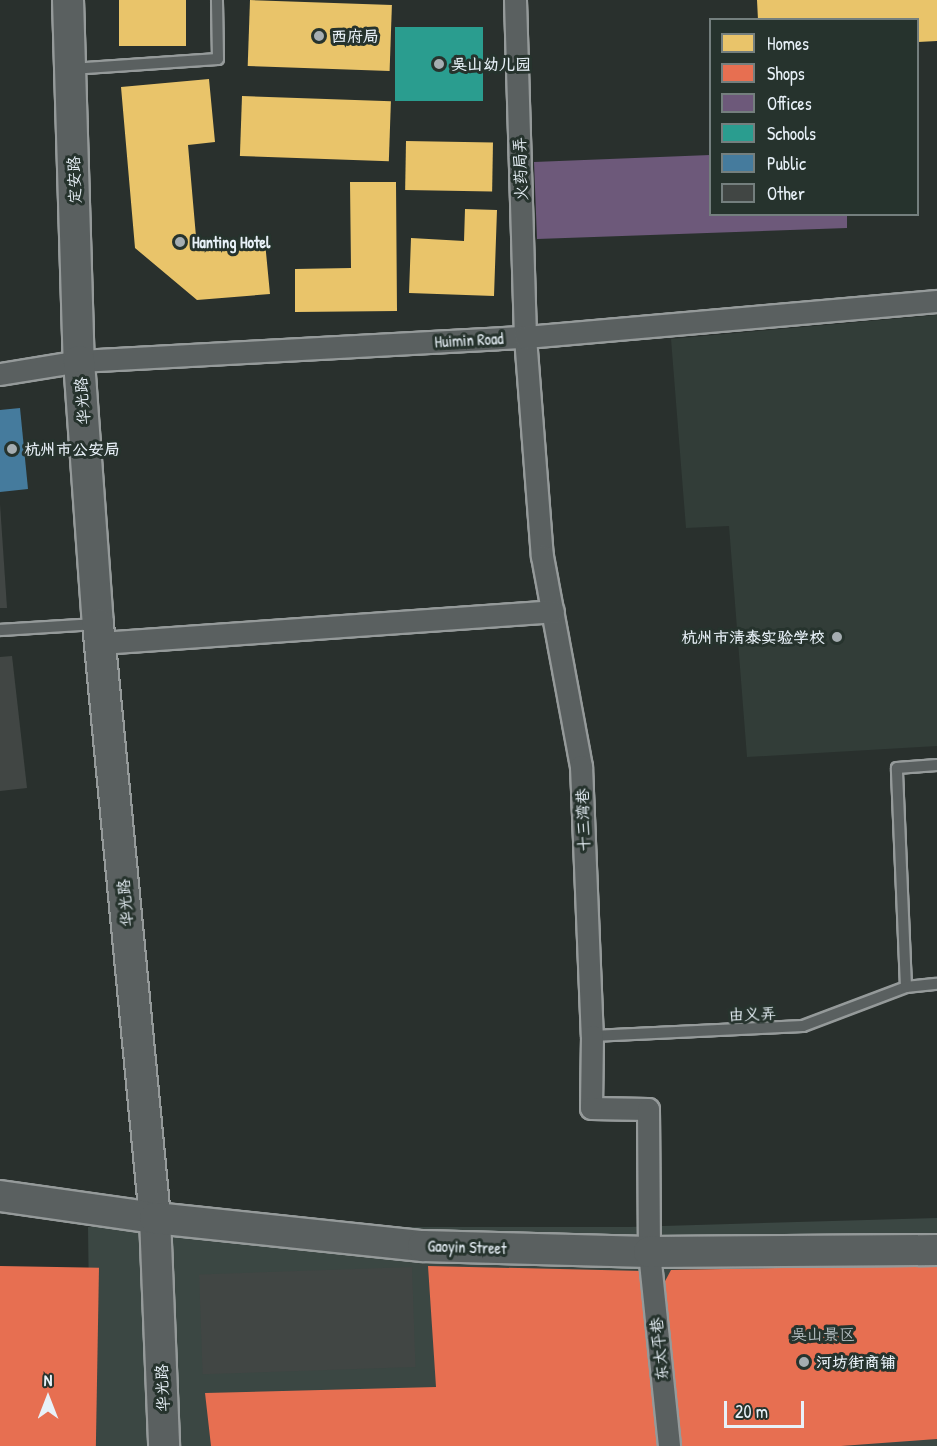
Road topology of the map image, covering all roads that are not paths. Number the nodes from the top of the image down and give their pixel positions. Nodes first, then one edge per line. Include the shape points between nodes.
1 (68, 0) edge
2 (217, 0) edge
3 (515, 0) edge
4 (70, 69) junction
5 (937, 301) edge
6 (525, 337) junction
7 (79, 361) junction
8 (0, 374) edge
9 (553, 611) junction
10 (0, 630) edge
11 (99, 633) junction
12 (937, 765) edge
13 (937, 984) edge
14 (906, 987) junction
15 (592, 1036) junction
16 (0, 1196) edge
17 (155, 1218) junction
18 (937, 1250) edge
19 (649, 1252) junction
20 (164, 1446) edge
21 (669, 1446) edge

1 - 4 street, 定安路
2 - 4 lane via 218,59
3 - 6 street, 火药局弄
4 - 7 street, 定安路
5 - 6 street, Huimin Road
6 - 7 street, Huimin Road
6 - 9 street, 十三湾巷 via 542,556
7 - 8 street, Huimin Road
7 - 11 street, 华光路
9 - 11 street
9 - 15 street, 十三湾巷 via 581,766
10 - 11 lane
11 - 17 street, 华光路
12 - 14 lane via 897,768
13 - 14 lane, 由义弄
14 - 15 lane, 由义弄 via 803,1026
15 - 19 street, 十三湾巷 via 591,1108 648,1109
16 - 17 street, Gaoyin Street
17 - 19 street, Gaoyin Street via 423,1246
17 - 20 street, 华光路
18 - 19 street, Gaoyin Street
19 - 21 street, 东太平巷

